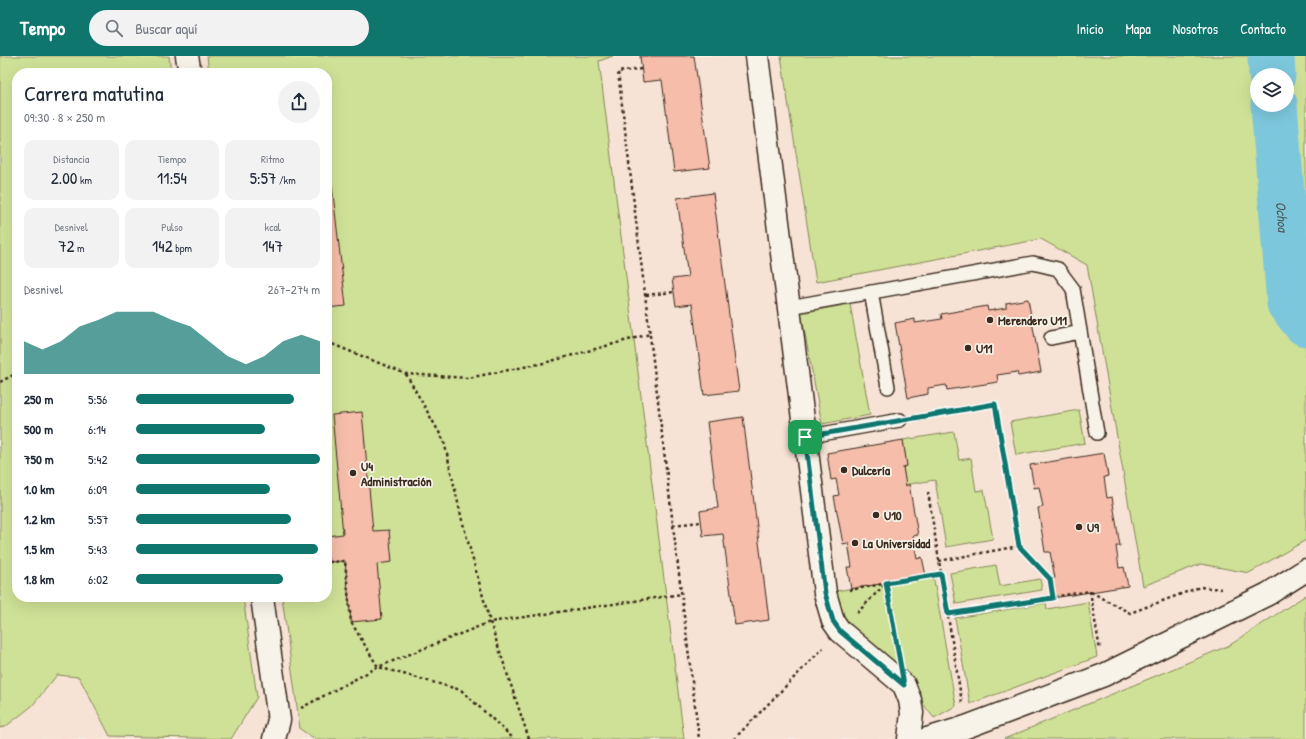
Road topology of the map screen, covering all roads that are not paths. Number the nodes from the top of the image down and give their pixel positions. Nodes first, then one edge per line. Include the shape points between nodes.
1 (187, 56) edge
2 (757, 56) edge
3 (189, 68) edge
4 (871, 292) junction
5 (789, 307) junction
6 (1080, 332) junction
7 (1051, 338) dead end
8 (888, 387) dead end
9 (900, 420) road end
10 (1097, 433) dead end
11 (805, 437) junction
12 (1306, 570) edge
13 (263, 602) edge
14 (277, 729) edge
15 (909, 739) edge
16 (927, 739) edge

1 - 3 street
2 - 5 street
4 - 5 lane
4 - 6 lane via 1033,263 1058,269 1073,289
4 - 8 lane
5 - 11 street
6 - 7 lane
6 - 10 lane
9 - 11 lane
11 - 15 street via 825,593 833,621 840,631 904,685 912,713
12 - 16 street via 1268,594 1104,675 966,728
13 - 14 street

